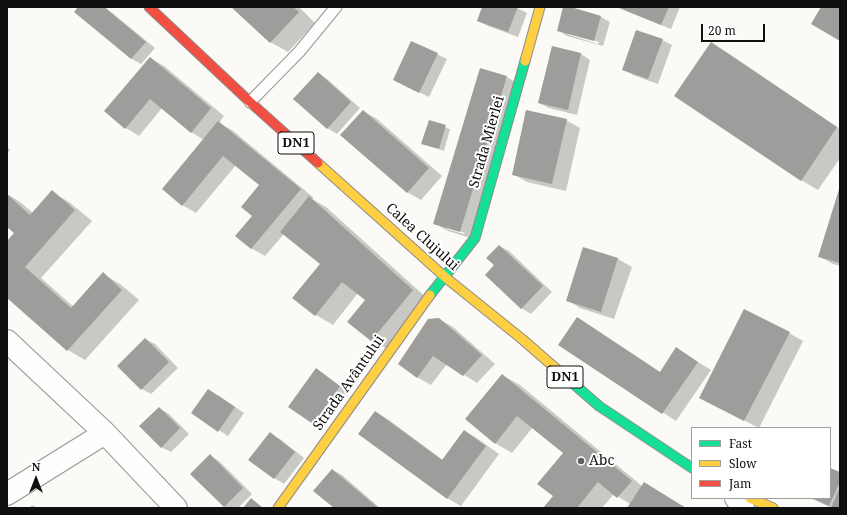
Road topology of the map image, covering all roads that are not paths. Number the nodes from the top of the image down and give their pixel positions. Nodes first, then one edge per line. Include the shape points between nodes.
1 (149, 7) edge
2 (336, 7) edge
3 (540, 7) edge
4 (250, 102) junction
5 (445, 277) junction
6 (7, 341) edge
7 (105, 433) junction
8 (691, 467) edge
9 (7, 494) edge
10 (737, 499) edge
11 (752, 499) edge
12 (176, 508) edge
13 (278, 508) edge
14 (743, 508) edge
15 (773, 508) edge

1 - 4 main road, Calea Clujului / DN1
2 - 4 lane via 299,52
3 - 5 main road, Strada Mierlei via 475,238
4 - 5 main road, Calea Clujului / DN1
5 - 8 main road, Calea Clujului / DN1 via 599,406
5 - 13 main road, Strada Avântului via 420,307
6 - 7 street
7 - 9 street
7 - 12 street
10 - 14 street
11 - 15 main road

